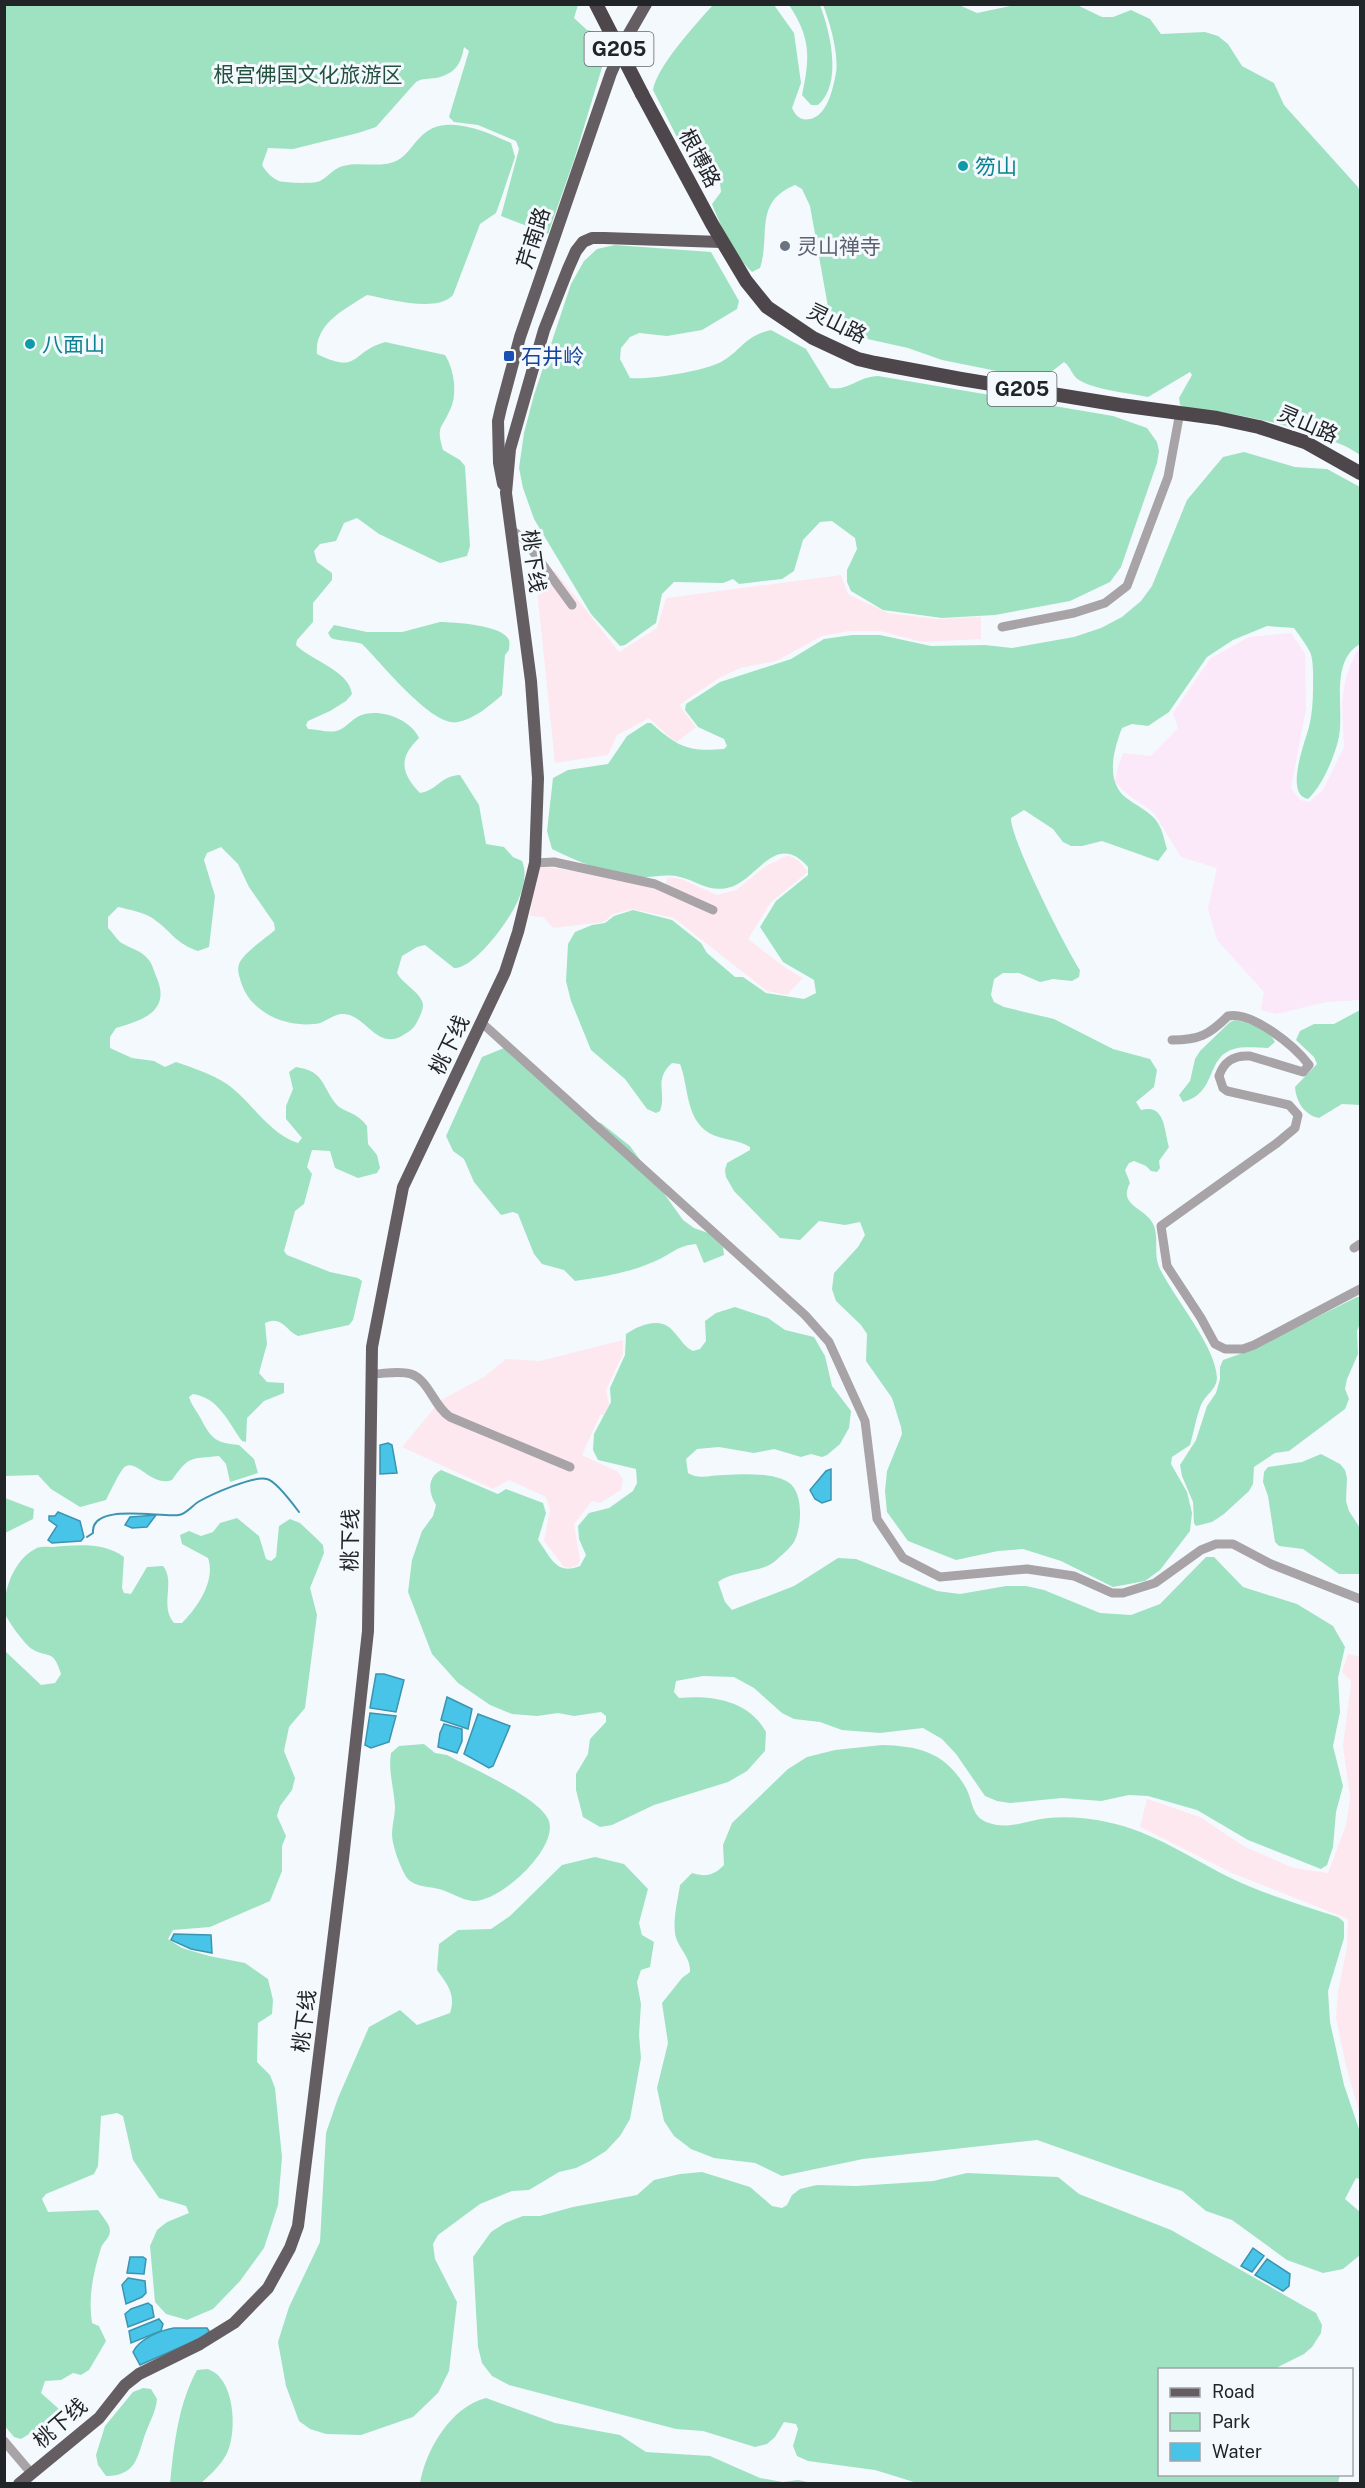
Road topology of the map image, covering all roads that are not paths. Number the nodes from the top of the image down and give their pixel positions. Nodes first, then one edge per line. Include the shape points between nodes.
1 (596, 4) edge
2 (646, 4) edge
3 (721, 242) junction
4 (1180, 412) junction
5 (1360, 472) edge
6 (506, 493) junction
7 (510, 529) junction
8 (572, 604) dead end
9 (1002, 627) dead end
10 (535, 863) junction
11 (713, 910) dead end
12 (482, 1023) junction
13 (1172, 1040) dead end
14 (1360, 1289) edge
15 (371, 1374) junction
16 (570, 1467) dead end
17 (1360, 1599) edge
18 (4, 2441) edge
19 (32, 2474) junction
20 (19, 2484) edge

1 - 3 highway, 根博路 / G205, bridge
2 - 6 main road, 芹南路 via 610,73 520,337 498,421 499,463
3 - 4 highway, 灵山路 / G205 via 767,307 813,338 858,358 960,379
3 - 6 main road via 592,238 583,242 544,330 518,413
4 - 5 highway, 灵山路 / G205 via 1259,427 1305,442
4 - 9 street via 1168,477 1127,586 1105,603
6 - 7 main road, 桃下线
7 - 8 street via 524,539
7 - 10 main road, 桃下线 via 531,681 537,759
10 - 11 street via 554,862 655,884
10 - 12 main road, 桃下线 via 518,932
12 - 15 main road, 桃下线 via 403,1187 372,1347
12 - 17 street via 805,1315 829,1342 865,1421 877,1519 903,1558 939,1577 1027,1569 1074,1576 1112,1593 1123,1593 1155,1583 1201,1550 1216,1544 1233,1544 1271,1564
13 - 14 street via 1193,1040 1228,1016 1237,1015 1276,1034 1309,1065 1303,1072 1250,1056 1228,1061 1219,1076 1223,1088 1289,1105 1298,1115 1298,1122 1276,1143 1161,1226 1167,1266 1215,1344 1233,1350 1254,1345
15 - 16 street via 413,1375 450,1417
15 - 19 main road, 桃下线 via 368,1631 298,2226 268,2288 234,2323 139,2374 99,2418
18 - 19 street
19 - 20 main road, 桃下线

